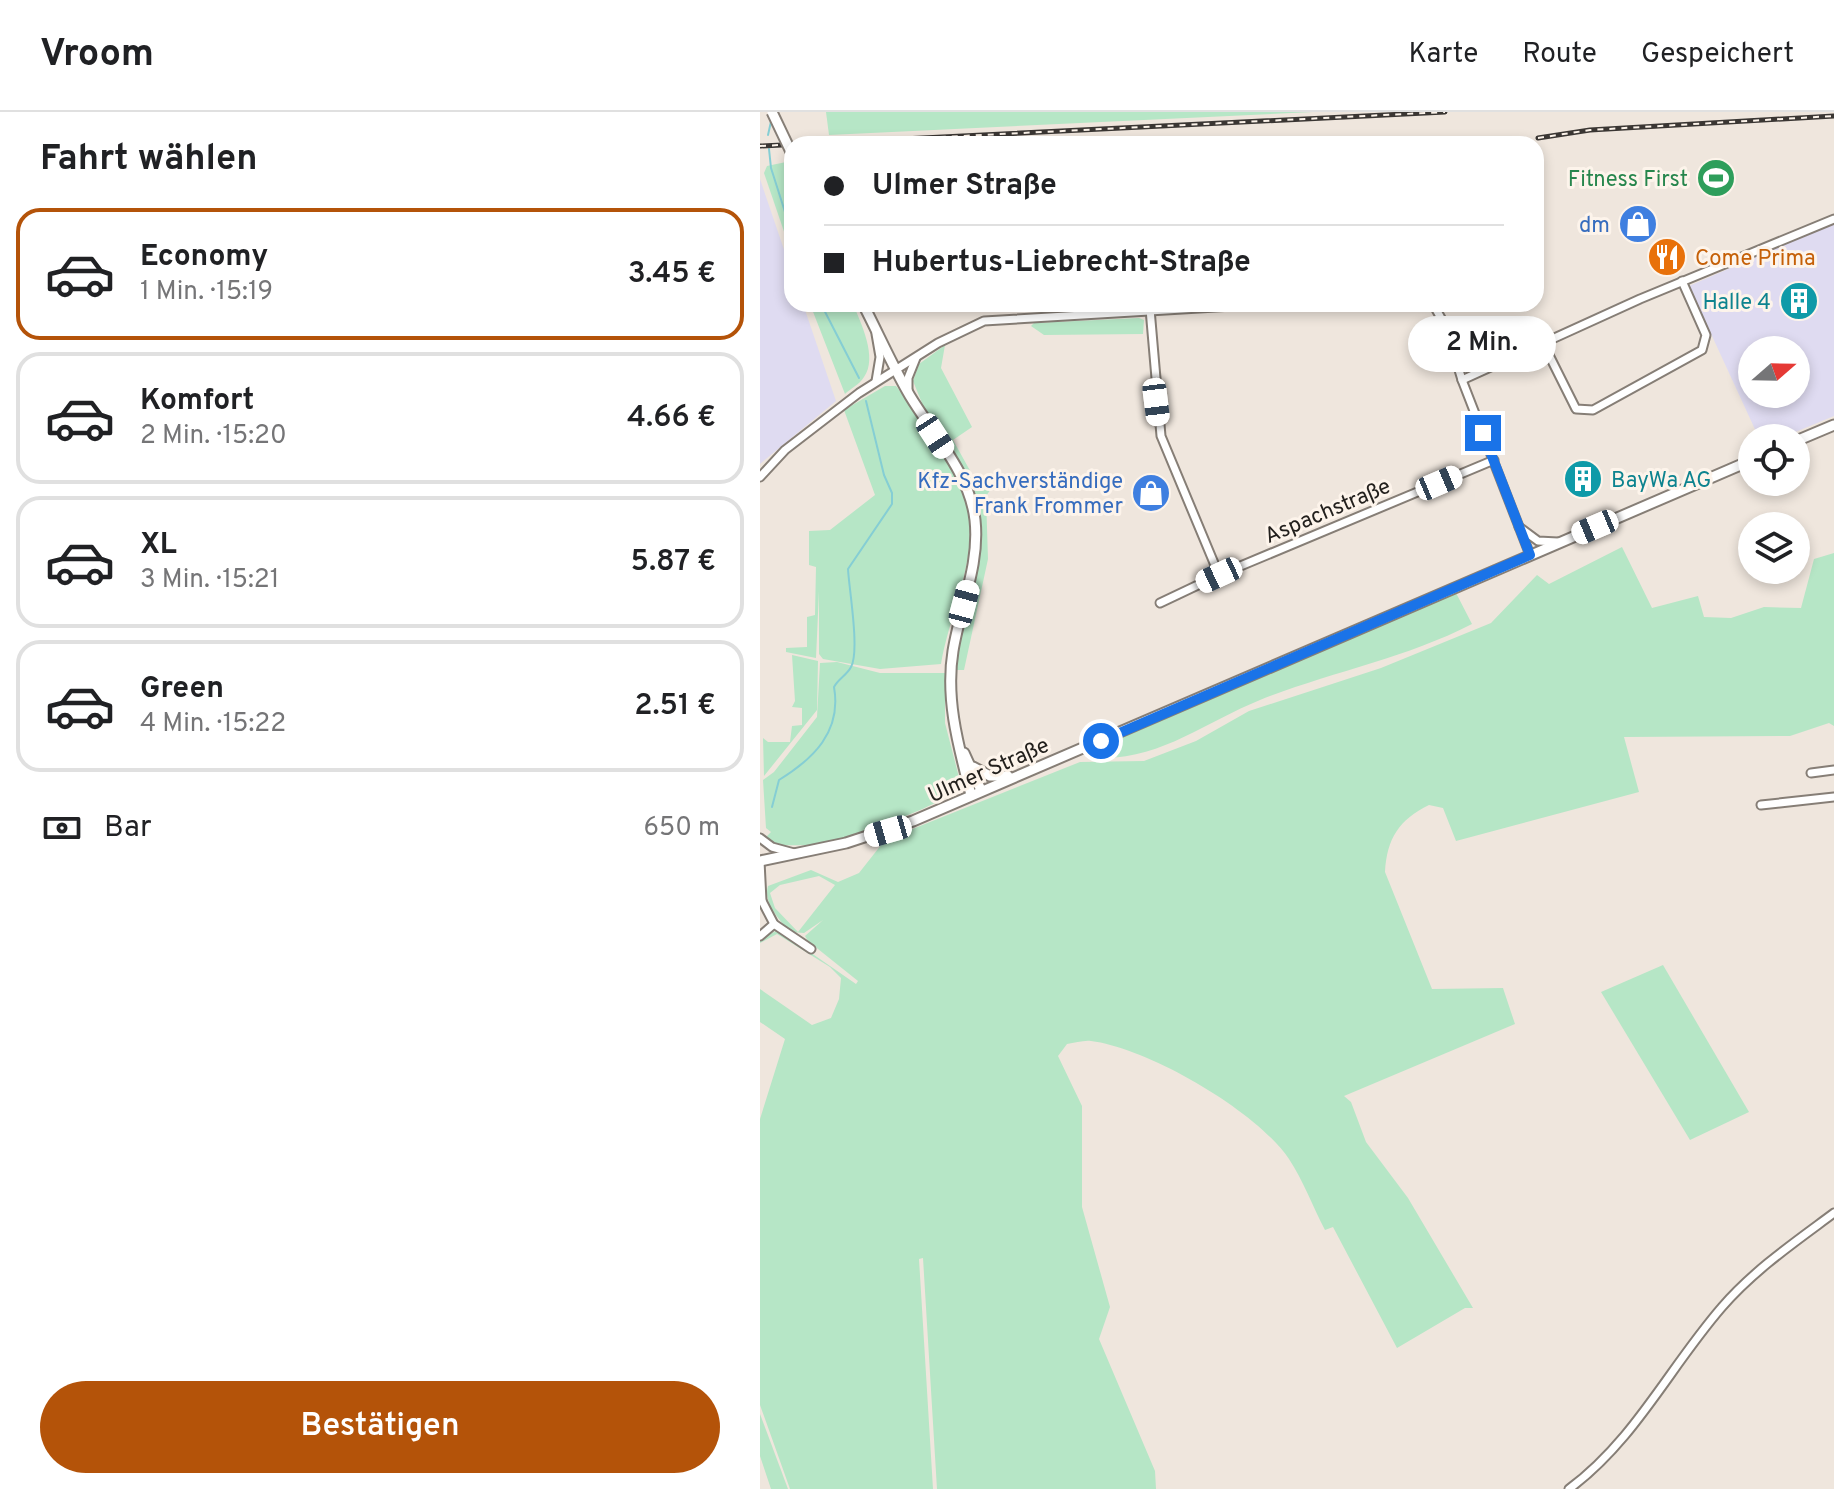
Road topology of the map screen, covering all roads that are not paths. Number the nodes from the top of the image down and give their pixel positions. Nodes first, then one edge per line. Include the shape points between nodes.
1 (772, 112) edge
2 (784, 137) edge
3 (1834, 219) edge
4 (1682, 281) junction
5 (867, 312) edge
6 (1108, 312) edge
7 (1150, 312) edge
8 (1438, 312) edge
9 (875, 328) junction
10 (1543, 343) junction
11 (917, 356) junction
12 (896, 369) junction
13 (1462, 380) junction
14 (876, 381) junction
15 (908, 394) junction
16 (1834, 425) edge
17 (1810, 435) edge
18 (1494, 460) junction
19 (1738, 466) edge
20 (760, 477) edge
21 (1518, 526) junction
22 (1560, 542) junction
23 (1530, 555) junction
24 (1219, 575) junction
25 (1160, 603) dead end
26 (960, 746) junction
27 (970, 764) junction
28 (1834, 770) edge
29 (1811, 773) dead end
30 (1012, 776) junction
31 (976, 792) junction
32 (1834, 797) edge
33 (1761, 805) dead end
34 (760, 838) edge
35 (796, 854) junction
36 (760, 861) edge
37 (761, 900) edge
38 (774, 924) junction
39 (760, 936) edge
40 (811, 949) dead end
41 (1834, 1213) edge
42 (1569, 1489) edge

1 - 2 main road, bridge
3 - 4 street
4 - 10 street
4 - 10 street via 1706,335 1702,350 1593,410 1576,409
5 - 9 main road
6 - 11 street via 984,321
7 - 24 street via 1161,436
8 - 13 street
9 - 12 main road
9 - 14 street via 880,357
10 - 13 street
11 - 12 street
11 - 15 street
12 - 14 street
12 - 15 main road
13 - 18 street
14 - 20 street via 785,450
15 - 26 main road via 961,477 975,516 974,562 950,680
16 - 17 main road
18 - 21 street
18 - 24 street, Aspachstraße
19 - 22 main road, Ulmer Straße
21 - 22 street via 1538,541
21 - 23 street
22 - 23 main road, Ulmer Straße
23 - 30 main road, Ulmer Straße
24 - 25 street, Aspachstraße
26 - 27 main road
26 - 31 main road
27 - 30 main road via 990,776
27 - 31 main road
28 - 29 street
30 - 31 main road, Ulmer Straße
31 - 35 main road, Ulmer Straße via 888,831
32 - 33 street
34 - 35 street
35 - 36 main road, Ulmer Straße
36 - 37 street
37 - 38 street
38 - 39 street
38 - 40 street
41 - 42 street via 1746,1282 1626,1438

